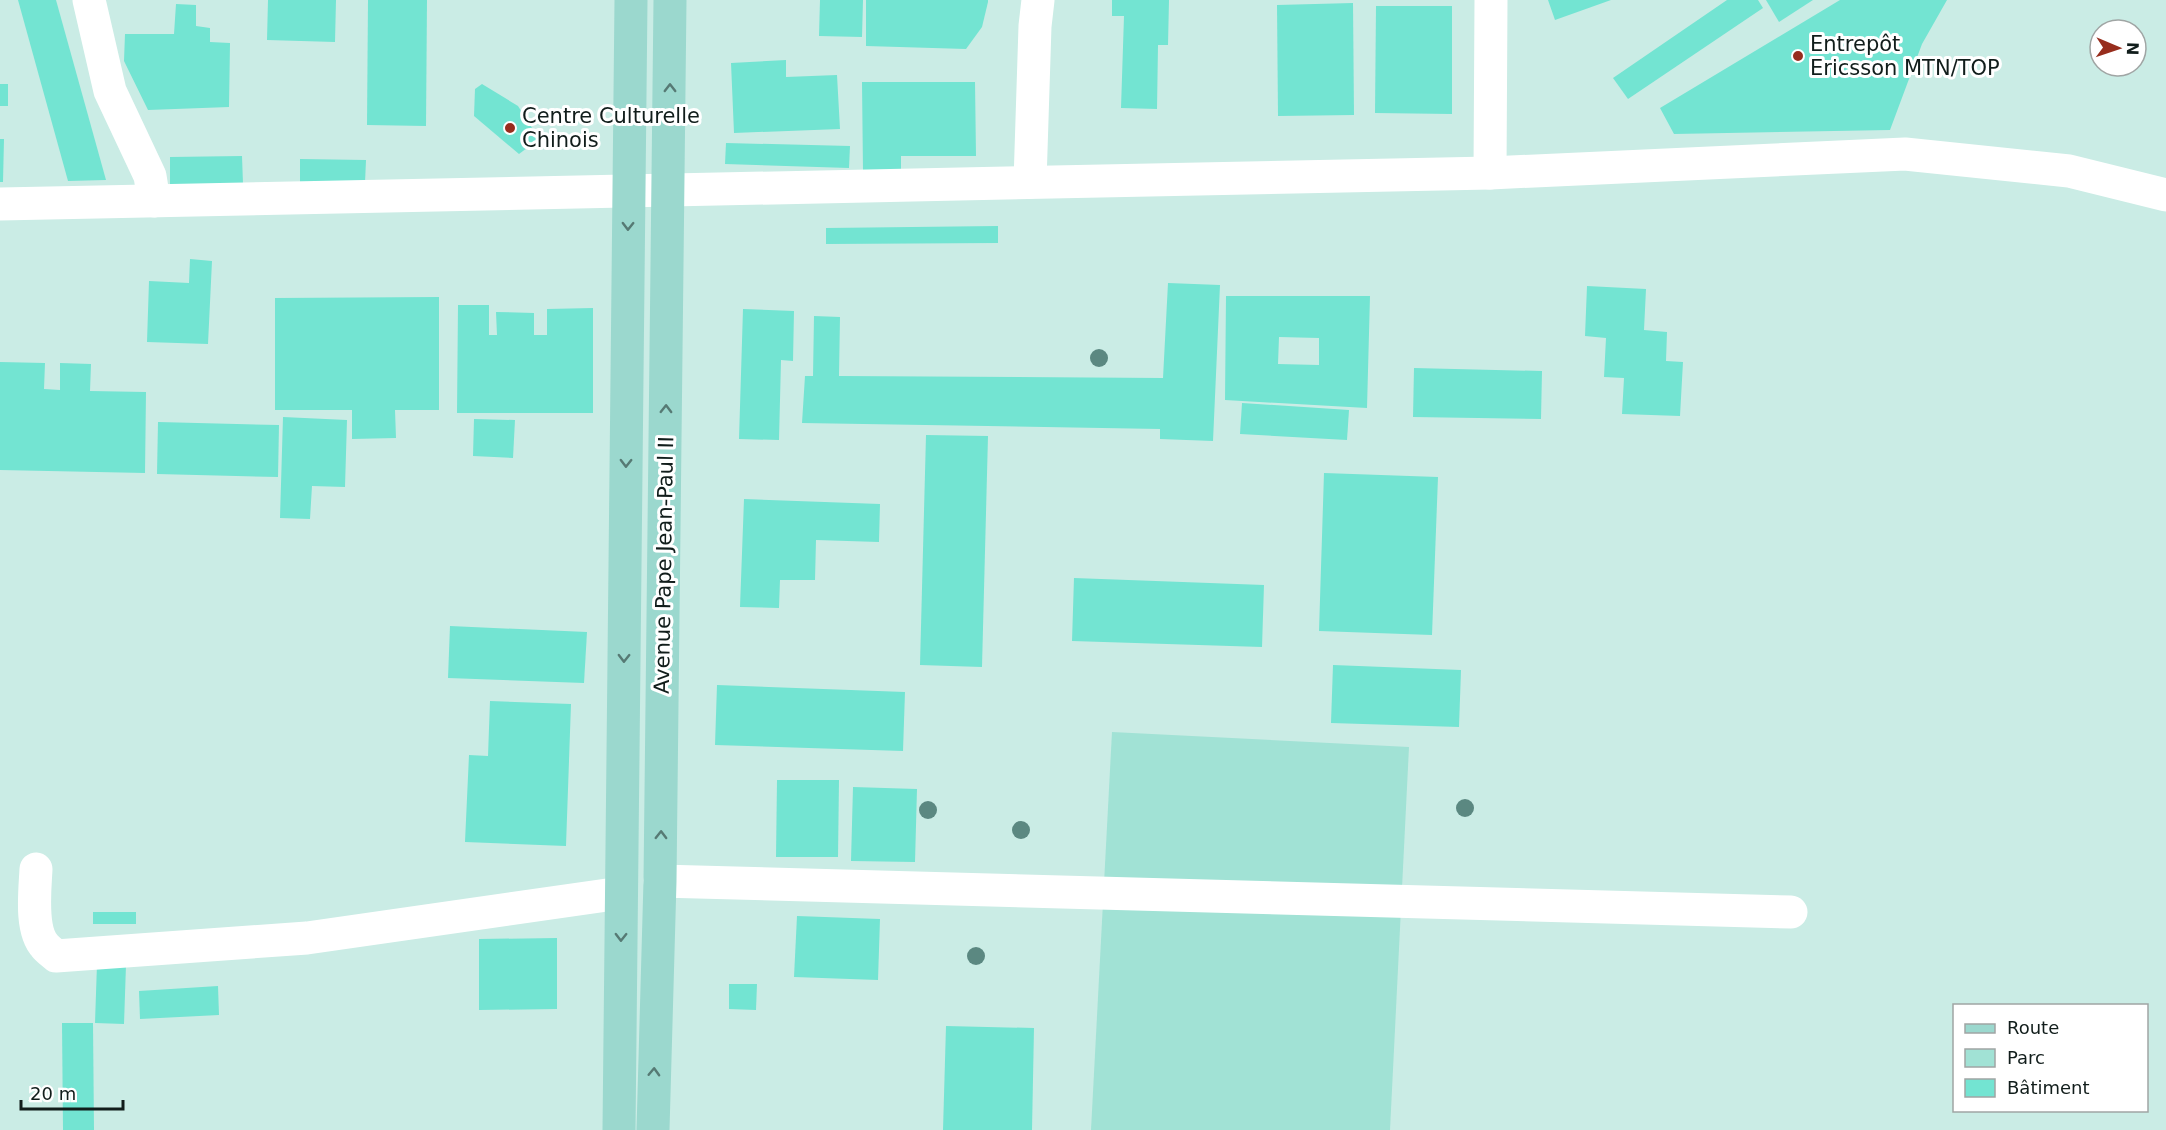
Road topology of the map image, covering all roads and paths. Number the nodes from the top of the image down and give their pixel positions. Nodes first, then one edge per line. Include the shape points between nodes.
1 (89, 0) edge
2 (631, 0) edge
3 (670, 0) edge
4 (1038, 0) edge
5 (1491, 0) edge
6 (1490, 173) junction
7 (1030, 182) junction
8 (629, 190) junction
9 (669, 190) junction
10 (2166, 195) edge
11 (154, 201) junction
12 (0, 204) edge
13 (36, 869) dead end
14 (660, 881) junction
15 (621, 893) junction
16 (1791, 912) dead end
17 (619, 1130) edge
18 (653, 1130) edge

1 - 11 street via 110,91 150,176
2 - 8 main road, Avenue Pape Jean-Paul II
9 -> 3 main road, Avenue Pape Jean-Paul II
4 - 7 street
5 - 6 street
6 - 7 street
6 - 10 street via 1905,154 2068,171
7 - 9 street
8 - 9 street
8 - 11 street
8 -> 15 main road, Avenue Pape Jean-Paul II
14 -> 9 main road, Avenue Pape Jean-Paul II
11 - 12 street
13 - 15 street via 37,929 43,945 56,956 307,938
14 - 16 street
18 -> 14 main road, Avenue Pape Jean-Paul II
15 -> 17 main road, Avenue Pape Jean-Paul II

